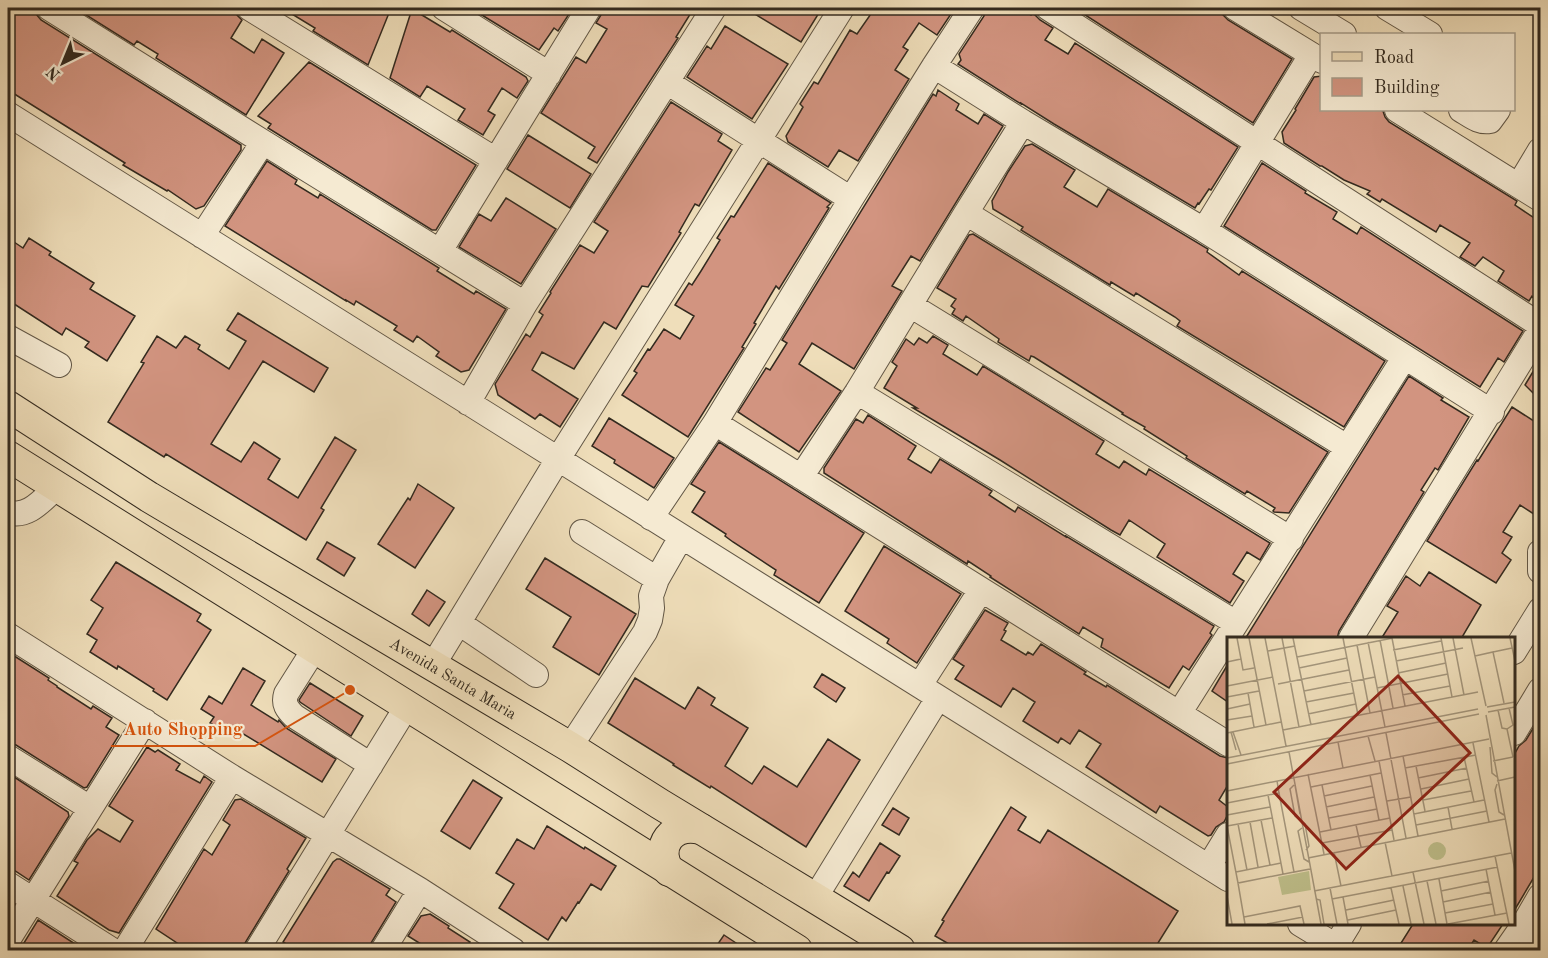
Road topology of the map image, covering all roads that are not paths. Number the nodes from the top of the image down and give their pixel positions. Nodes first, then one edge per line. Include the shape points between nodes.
1 (249, 8) edge
2 (444, 8) edge
3 (589, 8) edge
4 (714, 8) edge
5 (842, 8) edge
6 (972, 8) edge
7 (1048, 8) edge
8 (1235, 8) edge
9 (1301, 8) edge
10 (1387, 8) edge
11 (58, 10) edge
12 (1342, 33) edge
13 (1428, 33) edge
14 (1316, 58) edge
15 (934, 66) junction
16 (549, 74) junction
17 (667, 82) junction
18 (1399, 111) edge
19 (1463, 111) edge
20 (1497, 111) edge
21 (8, 114) edge
22 (1023, 122) junction
23 (759, 141) junction
24 (262, 142) junction
25 (1258, 143) junction
26 (1540, 150) edge
27 (496, 160) junction
28 (1519, 185) junction
29 (851, 199) junction
30 (1540, 199) edge
31 (966, 213) junction
32 (1204, 231) junction
33 (202, 236) junction
34 (440, 251) junction
35 (525, 304) junction
36 (910, 305) junction
37 (1540, 325) edge
38 (1540, 330) edge
39 (8, 337) edge
40 (1404, 358) junction
41 (59, 365) dead end
42 (857, 392) junction
43 (468, 403) junction
44 (8, 406) edge
45 (1492, 412) junction
46 (715, 423) junction
47 (1347, 447) junction
48 (8, 456) edge
49 (558, 459) junction
50 (801, 477) junction
51 (57, 487) junction
52 (149, 496) junction
53 (8, 512) edge
54 (651, 518) junction
55 (582, 532) dead end
56 (135, 534) junction
57 (681, 537) junction
58 (1291, 539) junction
59 (1540, 552) edge
60 (1540, 571) edge
61 (657, 579) junction
62 (981, 590) junction
63 (1540, 610) edge
64 (459, 623) junction
65 (1236, 624) junction
66 (8, 635) edge
67 (1228, 637) edge
68 (1353, 637) edge
69 (1227, 638) edge
70 (315, 648) junction
71 (1515, 650) edge
72 (433, 665) junction
73 (536, 675) dead end
74 (1540, 690) edge
75 (929, 691) junction
76 (407, 706) junction
77 (1180, 712) junction
78 (145, 721) junction
79 (1515, 731) edge
80 (1227, 743) edge
81 (570, 747) junction
82 (8, 757) edge
83 (371, 765) junction
84 (232, 777) junction
85 (660, 804) junction
86 (90, 808) junction
87 (701, 829) junction
88 (328, 835) junction
89 (1227, 839) edge
90 (628, 846) junction
91 (669, 871) junction
92 (1219, 873) edge
93 (8, 884) edge
94 (420, 890) junction
95 (1540, 896) edge
96 (816, 898) junction
97 (33, 899) junction
98 (1301, 925) edge
99 (1349, 925) edge
100 (1531, 932) edge
101 (8, 940) edge
102 (1337, 949) edge
103 (511, 950) edge
104 (112, 951) edge
105 (126, 951) edge
106 (257, 951) edge
107 (383, 951) edge
108 (797, 951) edge
109 (900, 951) edge
110 (1506, 951) edge

1 - 27 street
2 - 16 street
3 - 16 street
4 - 17 street
5 - 23 street
6 - 15 street
7 - 25 street
8 - 14 street
9 - 12 street
10 - 13 street
11 - 24 street
14 - 25 street
15 - 22 street
15 - 29 street
16 - 27 street
17 - 23 street
17 - 35 street
18 - 28 street
19 - 20 street via 1484,122 1490,121
21 - 33 street
22 - 31 street
22 - 32 street
23 - 29 street
23 - 49 street
24 - 33 street
24 - 34 street
25 - 32 street
25 - 37 street
26 - 28 street
27 - 34 street
28 - 30 street
29 - 46 street
31 - 36 street
31 - 47 street
32 - 40 street
33 - 43 street
34 - 35 street
35 - 43 street
36 - 42 street
36 - 58 street
38 - 45 street
39 - 41 street
40 - 45 street
40 - 47 street
42 - 50 street
42 - 65 street
43 - 49 street
44 - 52 main road, Avenida Santa Maria
45 - 68 street
46 - 50 street
46 - 54 street
47 - 58 street
48 - 51 main road
49 - 54 street
49 - 64 street
50 - 62 street
51 - 53 street via 26,512
51 - 56 main road
52 - 56 main road via 128,495 120,505 119,520
52 - 72 main road, Avenida Santa Maria
54 - 57 street
55 - 61 street
56 - 70 main road
57 - 61 street
57 - 75 street
58 - 65 street
59 - 60 street
61 - 81 street via 645,632
62 - 75 street
62 - 77 street
63 - 71 street
64 - 72 street
64 - 73 street
65 - 67 street
66 - 78 street
69 - 77 street
70 - 76 main road
70 - 83 street via 286,694 287,709
72 - 81 main road, Avenida Santa Maria
74 - 79 street
75 - 92 street
75 - 96 street
76 - 83 street
76 - 90 main road
77 - 80 street
78 - 84 street
78 - 86 street
81 - 85 main road, Avenida Santa Maria
82 - 86 street
83 - 88 street
84 - 88 street
84 - 105 street
85 - 87 main road, Avenida Santa Maria
85 - 90 main road via 666,821 661,838 646,847
86 - 97 street
87 - 91 main road via 683,828 668,838 663,855
87 - 96 main road, Avenida Santa Maria
88 - 94 street
88 - 106 street
89 - 92 street
90 - 91 main road
91 - 108 main road
93 - 97 street
94 - 103 street
94 - 107 street
95 - 100 street
96 - 109 main road, Avenida Santa Maria
97 - 101 street
97 - 104 street
98 - 102 street
99 - 102 street
100 - 110 street

